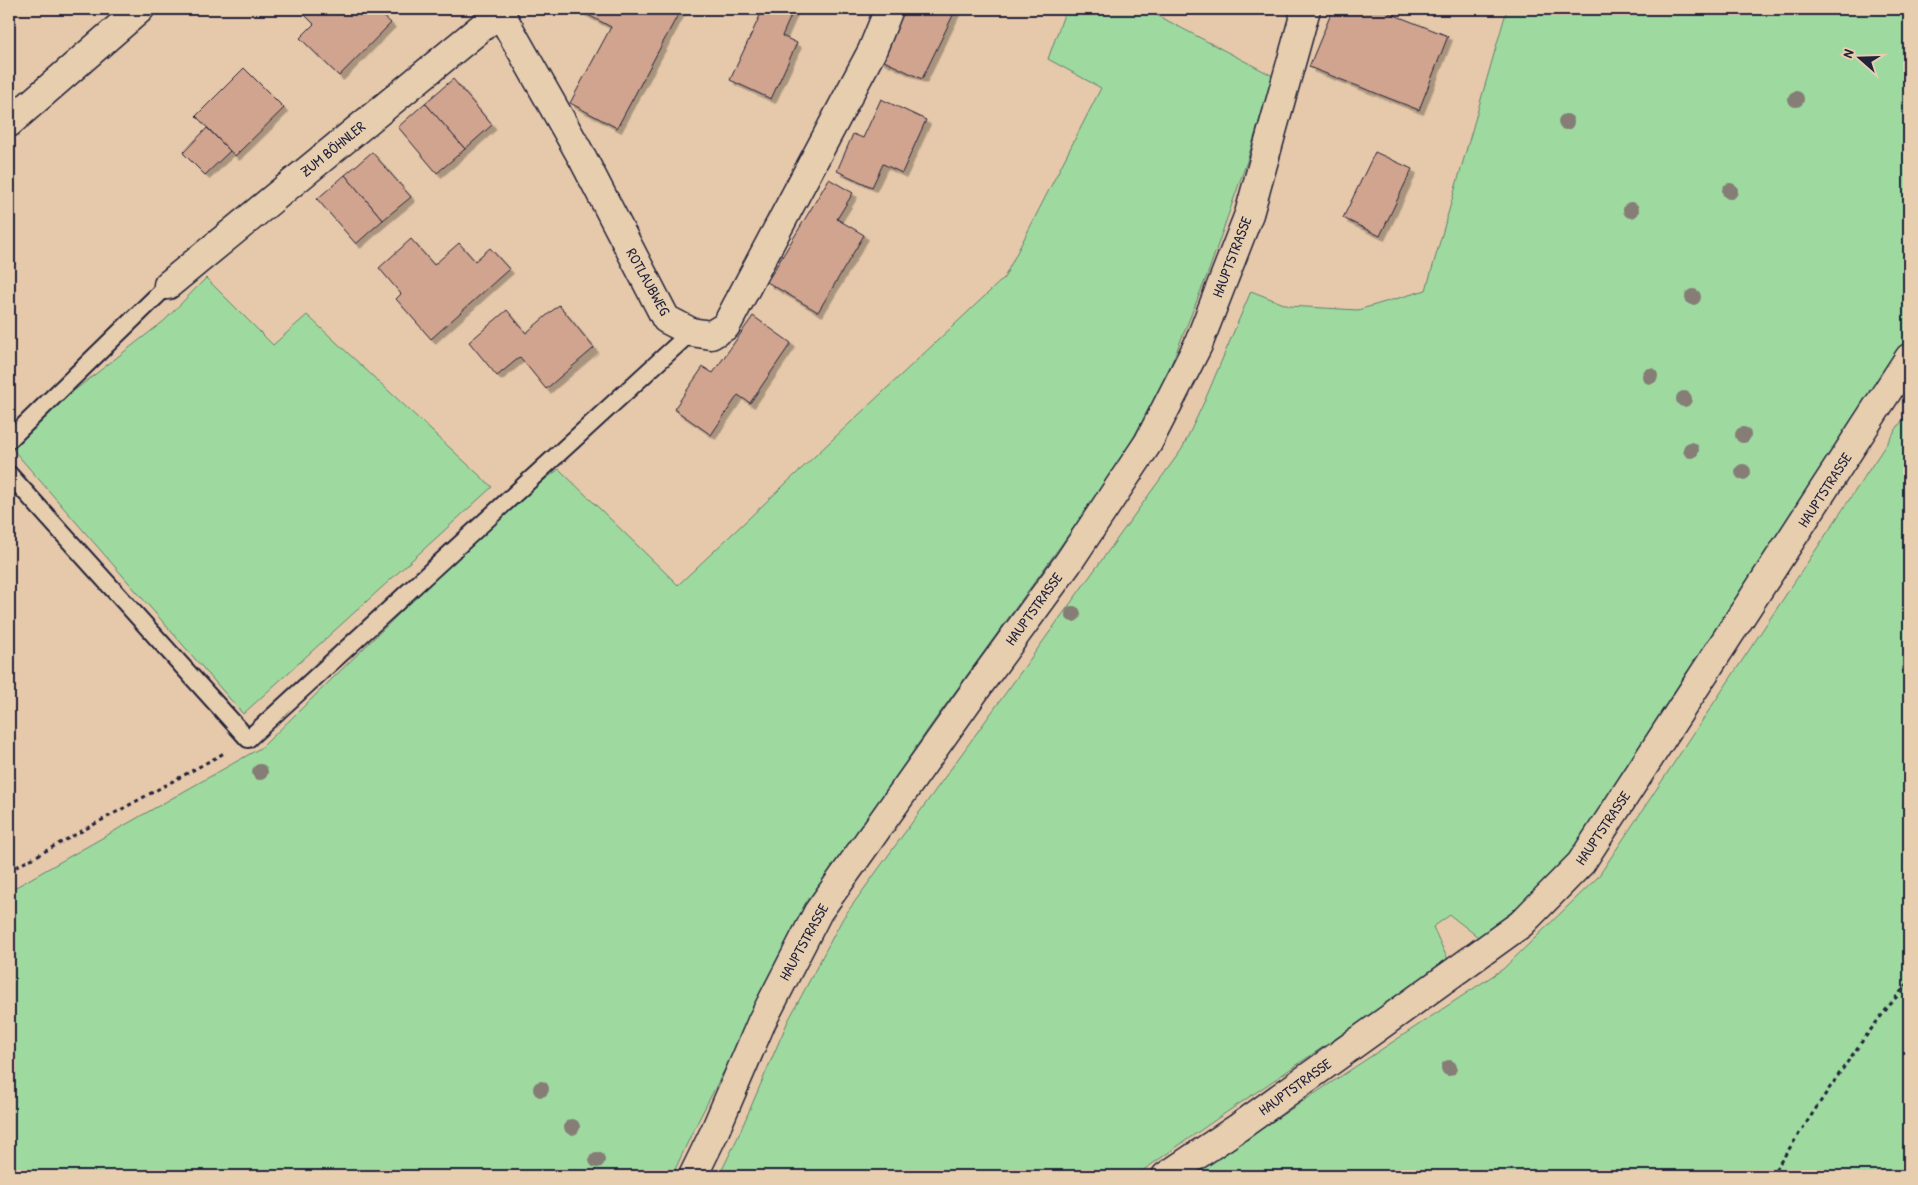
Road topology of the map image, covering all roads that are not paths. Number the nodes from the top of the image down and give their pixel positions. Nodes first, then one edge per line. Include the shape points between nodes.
1 (140, 9) edge
2 (889, 9) edge
3 (1306, 9) edge
4 (498, 11) edge
5 (9, 123) edge
6 (168, 285) joint
7 (691, 332) junction
8 (1909, 358) edge
9 (9, 440) edge
10 (9, 474) edge
11 (693, 1176) edge
12 (1166, 1176) edge

1 - 5 street
2 - 7 street, ROTLAUBWEG via 872,51 726,326 711,334
3 - 11 street, HAUPTSTRASSE via 1249,214 1198,345 1148,442 1068,562 818,912 762,1021
4 - 6 street, ZUM BÖHNLER
4 - 7 street, ROTLAUBWEG via 583,158 666,319
6 - 9 lane
7 - 10 lane via 248,739
8 - 12 street, HAUPTSTRASSE via 1581,863 1521,924 1240,1127

